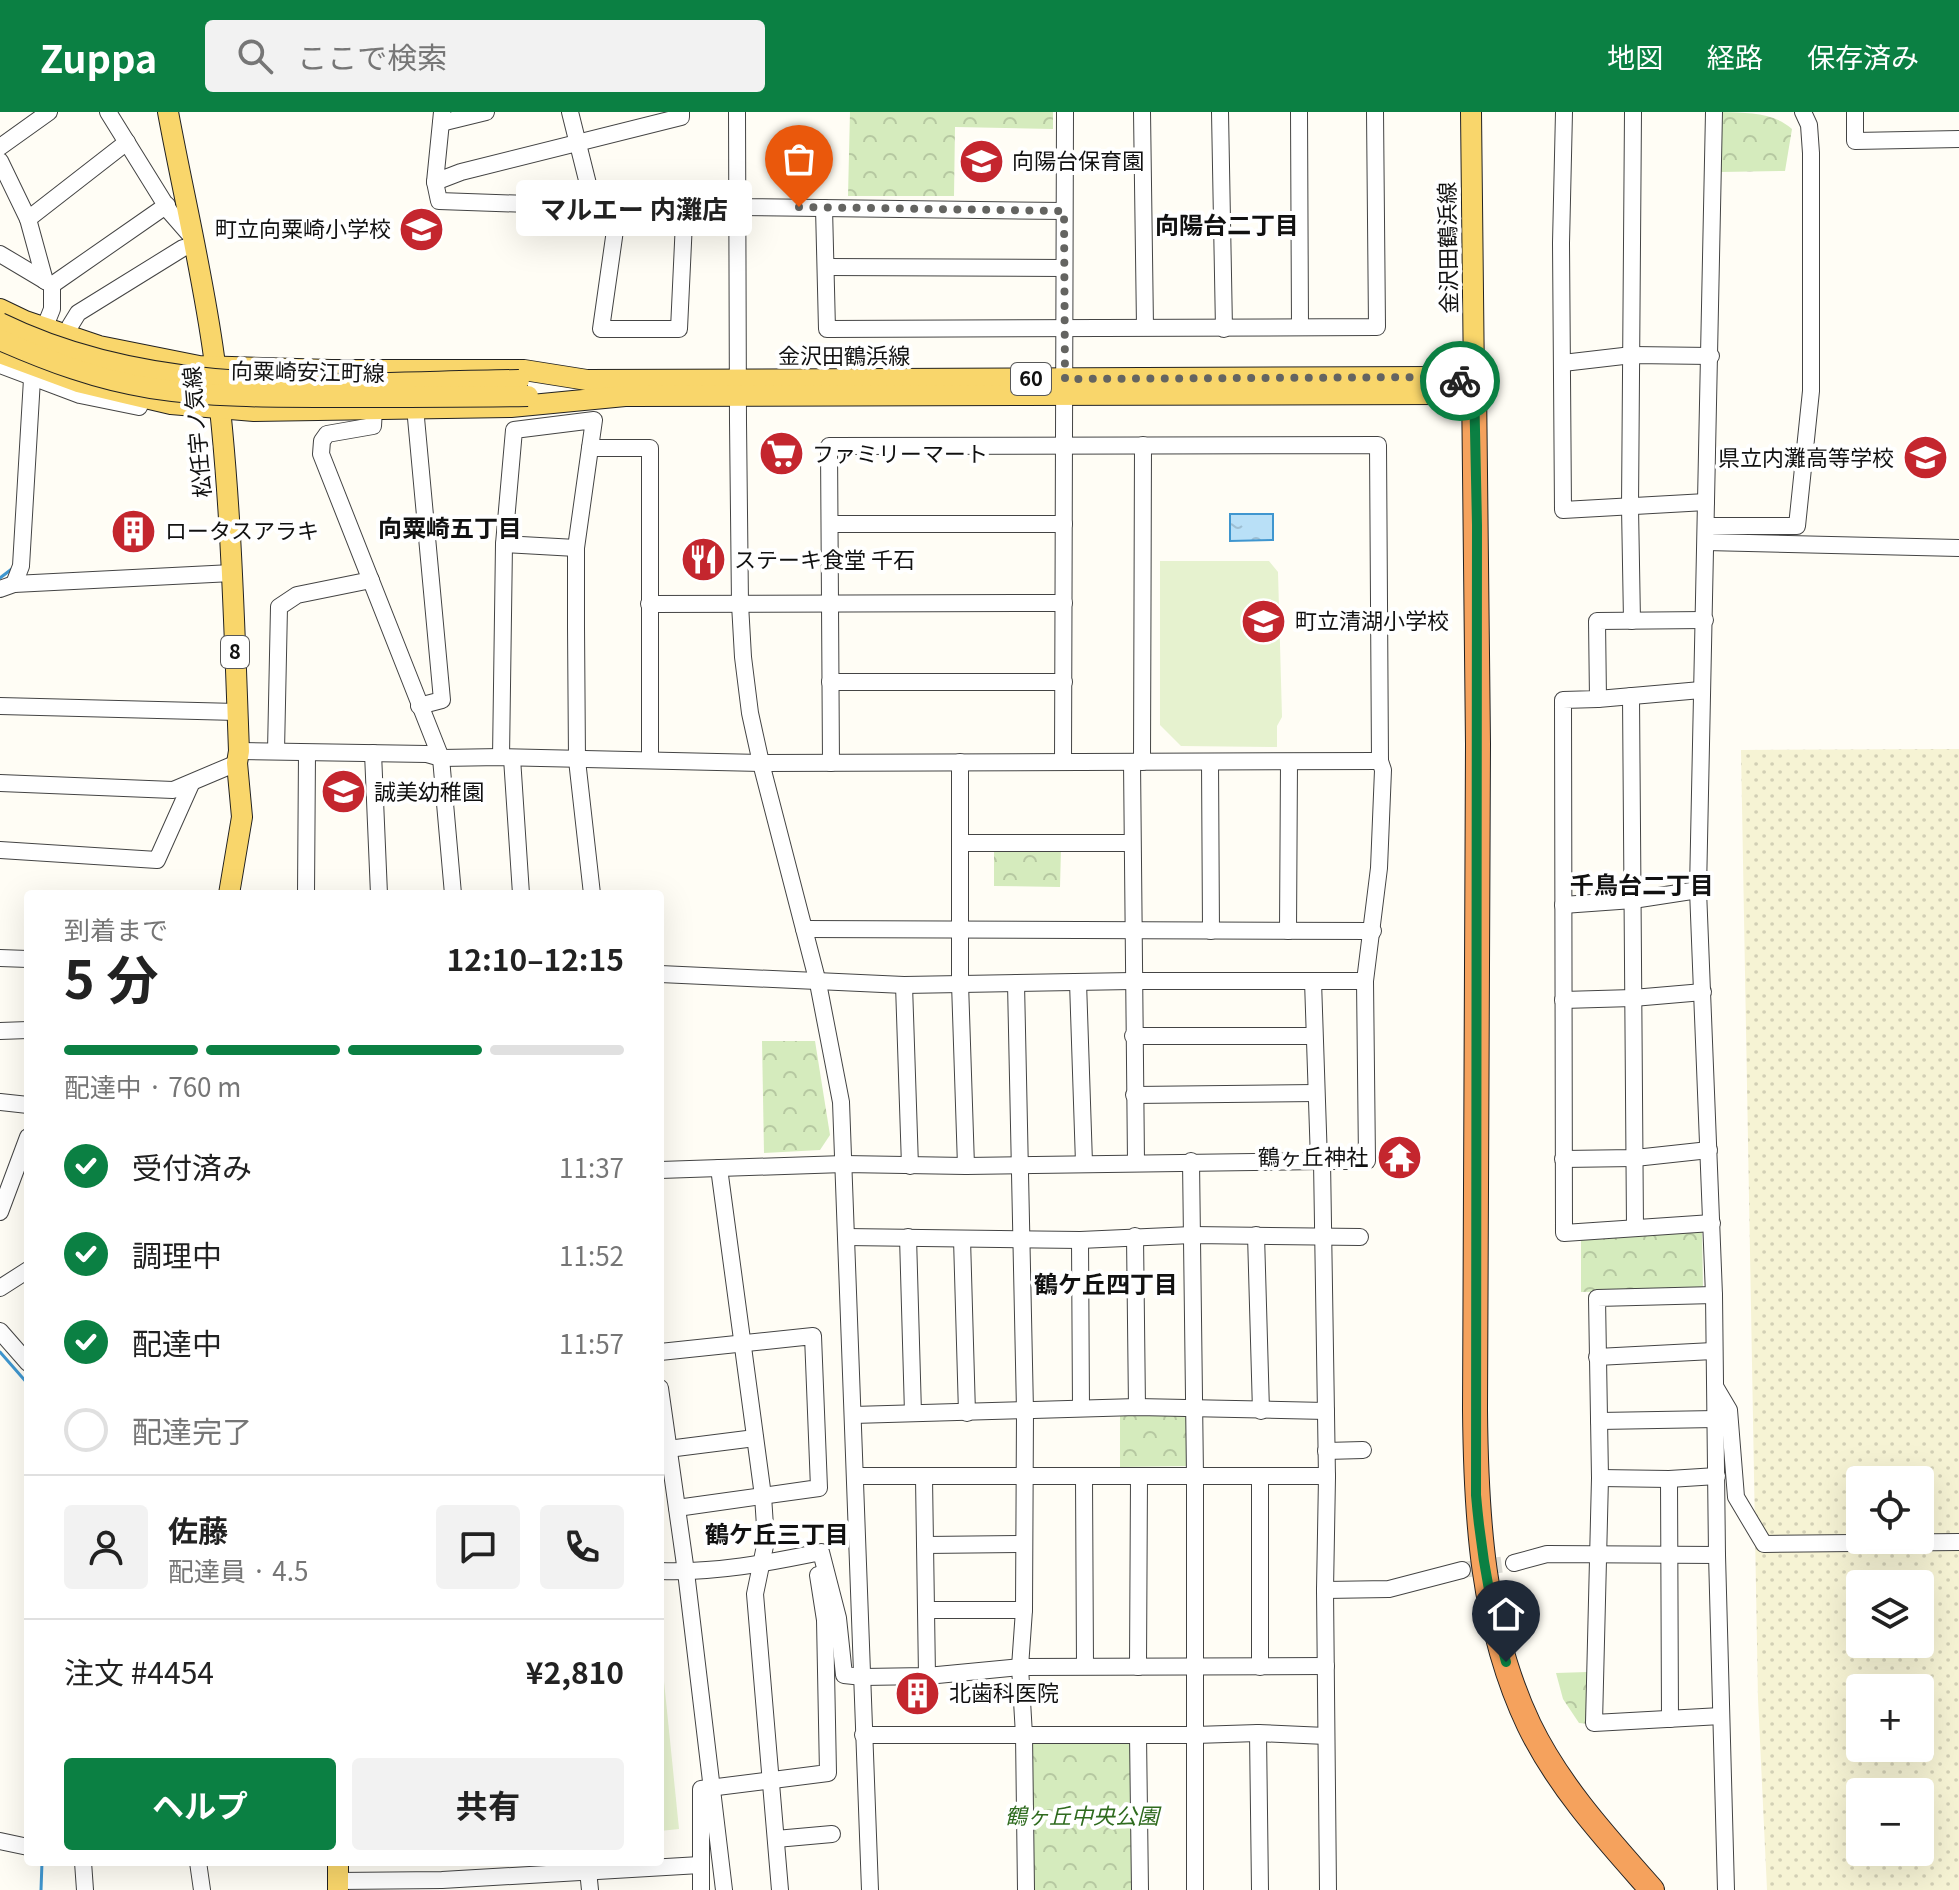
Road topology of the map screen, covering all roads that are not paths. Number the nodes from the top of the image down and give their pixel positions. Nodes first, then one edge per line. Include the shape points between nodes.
1 (49, 112) edge
2 (108, 112) edge
3 (168, 112) edge
4 (486, 112) edge
5 (570, 112) edge
6 (681, 112) edge
7 (737, 112) edge
8 (1065, 112) edge
9 (1142, 112) edge
10 (1220, 112) edge
11 (1299, 112) edge
12 (1375, 112) edge
13 (1471, 112) edge
14 (1564, 112) edge
15 (1633, 112) edge
16 (1714, 112) edge
17 (1803, 112) edge
18 (1855, 112) edge
19 (441, 118) edge
20 (1959, 139) edge
21 (127, 142) junction
22 (577, 143) junction
23 (0, 147) edge
24 (0, 161) edge
25 (435, 182) junction
26 (167, 205) junction
27 (588, 206) junction
28 (616, 206) junction
29 (684, 206) junction
30 (735, 207) junction
31 (824, 208) junction
32 (1064, 211) junction
33 (28, 219) junction
34 (192, 241) junction
35 (0, 254) edge
36 (826, 267) junction
37 (1064, 268) junction
38 (49, 283) junction
39 (0, 299) edge
40 (0, 309) edge
41 (48, 319) junction
42 (0, 323) edge
43 (70, 326) junction
44 (1145, 327) junction
45 (1300, 327) junction
46 (1064, 328) junction
47 (1224, 329) junction
48 (0, 340) edge
49 (0, 353) edge
50 (141, 355) junction
51 (1632, 355) junction
52 (1711, 356) junction
53 (1563, 363) junction
54 (0, 365) edge
55 (215, 367) junction
56 (32, 379) junction
57 (587, 380) junction
58 (1474, 383) junction
59 (1064, 387) junction
60 (524, 388) junction
61 (738, 388) junction
62 (625, 396) junction
63 (143, 397) junction
64 (219, 409) junction
65 (374, 409) junction
66 (416, 418) dead end
67 (1063, 445) junction
68 (1143, 445) junction
69 (590, 448) junction
70 (1706, 502) junction
71 (1630, 507) junction
72 (830, 524) junction
73 (1064, 524) junction
74 (1706, 534) junction
75 (504, 544) junction
76 (576, 548) junction
77 (1959, 548) edge
78 (232, 573) junction
79 (371, 580) junction
80 (7, 587) edge
81 (831, 603) junction
82 (1064, 603) junction
83 (649, 604) junction
84 (740, 604) junction
85 (1705, 620) junction
86 (1632, 621) junction
87 (830, 682) junction
88 (1064, 682) junction
89 (1701, 690) junction
90 (1631, 696) junction
91 (1598, 699) junction
92 (0, 706) edge
93 (419, 706) junction
94 (237, 712) junction
95 (276, 751) junction
96 (307, 753) junction
97 (373, 753) junction
98 (238, 757) junction
99 (506, 757) junction
100 (441, 758) junction
101 (577, 760) junction
102 (650, 760) junction
103 (1380, 761) junction
104 (960, 762) junction
105 (1063, 762) junction
106 (1137, 762) junction
107 (1210, 762) junction
108 (1289, 762) junction
109 (761, 763) junction
110 (831, 763) junction
111 (0, 783) edge
112 (191, 784) junction
113 (960, 843) junction
114 (1132, 843) junction
115 (0, 850) edge
116 (230, 890) edge
117 (306, 890) edge
118 (379, 890) edge
119 (453, 890) edge
120 (521, 890) edge
121 (592, 890) edge
122 (1698, 890) junction
123 (1633, 900) junction
124 (1563, 905) junction
125 (804, 929) junction
126 (1133, 930) junction
127 (960, 931) junction
128 (1211, 931) junction
129 (1288, 931) junction
130 (1373, 931) junction
131 (0, 958) edge
132 (24, 959) edge
133 (664, 974) edge
134 (1132, 981) junction
135 (1313, 981) junction
136 (1365, 981) junction
137 (1078, 982) junction
138 (818, 983) junction
139 (960, 983) junction
140 (1016, 983) junction
141 (904, 985) junction
142 (1703, 992) junction
143 (1633, 998) junction
144 (1563, 1000) junction
145 (24, 1030) edge
146 (0, 1031) edge
147 (1133, 1036) junction
148 (1313, 1036) junction
149 (1316, 1093) junction
150 (1134, 1095) junction
151 (0, 1102) edge
152 (24, 1105) edge
153 (24, 1148) edge
154 (1709, 1150) junction
155 (1635, 1158) junction
156 (1563, 1159) junction
157 (1191, 1161) junction
158 (1320, 1161) junction
159 (1136, 1162) junction
160 (1084, 1163) junction
161 (844, 1164) junction
162 (1020, 1165) junction
163 (910, 1166) junction
164 (966, 1166) junction
165 (719, 1168) junction
166 (664, 1170) edge
167 (0, 1212) edge
168 (1712, 1223) junction
169 (1635, 1228) junction
170 (1192, 1235) junction
171 (1256, 1235) junction
172 (1322, 1235) junction
173 (1135, 1236) junction
174 (846, 1237) junction
175 (908, 1237) junction
176 (1360, 1237) dead end
177 (962, 1239) junction
178 (1019, 1240) junction
179 (1080, 1240) junction
180 (24, 1273) edge
181 (0, 1288) edge
182 (1714, 1295) junction
183 (0, 1331) edge
184 (741, 1342) junction
185 (1713, 1351) junction
186 (664, 1352) edge
187 (1597, 1357) junction
188 (24, 1358) edge
189 (1716, 1387) junction
190 (1137, 1407) junction
191 (1081, 1408) junction
192 (1194, 1408) junction
193 (1025, 1411) junction
194 (1261, 1411) junction
195 (1326, 1411) junction
196 (913, 1413) junction
197 (967, 1413) junction
198 (853, 1415) junction
199 (664, 1418) edge
200 (1716, 1419) junction
201 (1599, 1421) junction
202 (755, 1438) junction
203 (668, 1449) junction
204 (1363, 1450) dead end
205 (1326, 1451) junction
206 (856, 1476) junction
207 (1024, 1476) junction
208 (1195, 1476) junction
209 (1260, 1476) junction
210 (1327, 1476) junction
211 (1717, 1476) junction
212 (1084, 1477) junction
213 (1139, 1477) junction
214 (924, 1478) junction
215 (1600, 1478) junction
216 (1669, 1479) junction
217 (763, 1496) junction
218 (677, 1508) junction
219 (1959, 1542) edge
220 (1024, 1544) junction
221 (925, 1545) junction
222 (814, 1553) junction
223 (1598, 1554) junction
224 (1671, 1554) junction
225 (1717, 1555) junction
226 (1514, 1563) tunnel mouth
227 (762, 1565) junction
228 (1462, 1570) tunnel mouth
229 (664, 1571) edge
230 (686, 1572) junction
231 (1325, 1590) junction
232 (926, 1610) junction
233 (1024, 1610) junction
234 (1085, 1666) junction
235 (1326, 1666) junction
236 (1020, 1667) junction
237 (1138, 1667) junction
238 (1260, 1667) junction
239 (1195, 1668) junction
240 (927, 1676) junction
241 (863, 1677) junction
242 (1721, 1716) junction
243 (1670, 1719) junction
244 (1258, 1733) junction
245 (863, 1735) junction
246 (1024, 1735) junction
247 (1138, 1735) junction
248 (1195, 1735) junction
249 (1326, 1736) junction
250 (770, 1781) junction
251 (713, 1787) junction
252 (832, 1834) dead end
253 (776, 1839) junction
254 (0, 1841) edge
255 (24, 1846) edge
256 (700, 1865) junction
257 (83, 1866) edge
258 (199, 1866) edge
259 (588, 1870) junction
260 (338, 1878) edge
261 (442, 1885) edge
262 (85, 1890) edge
263 (202, 1890) edge
264 (590, 1890) edge
265 (701, 1890) edge
266 (724, 1890) edge
267 (780, 1890) edge
268 (870, 1890) edge
269 (1026, 1890) edge
270 (1140, 1890) edge
271 (1195, 1890) edge
272 (1260, 1890) edge
273 (1328, 1890) edge
274 (1652, 1890) edge
275 (1726, 1890) edge

1 - 23 street
2 - 21 street
3 - 34 main road, 松任宇ノ気線 / 8
4 - 19 street
5 - 22 street
6 - 22 street via 681,117
7 - 30 street
8 - 32 street
9 - 44 street
10 - 47 street
11 - 45 street
12 - 45 street via 1377,327
13 - 58 main road, 金沢田鶴浜線
14 - 53 street
15 - 51 street
16 - 52 street
17 - 74 street via 1811,153 1811,391 1797,526
18 - 20 street via 1855,141
19 - 25 street
21 - 26 street
21 - 33 street
22 - 25 street
22 - 27 street via 591,196
24 - 33 street
25 - 27 street via 439,201
26 - 34 street
26 - 38 street
27 - 28 street
28 - 29 street via 624,199
28 - 29 street via 601,329 679,329
29 - 30 street via 721,201
30 - 31 street
30 - 61 street
31 - 32 street
31 - 36 street
32 - 37 street
33 - 38 street
34 - 43 street via 78,313
34 - 55 main road, 松任宇ノ気線 / 8
35 - 38 street
36 - 37 street
36 - 46 street via 827,329
37 - 46 street
38 - 41 street
39 - 41 street
40 - 50 main road, 金沢田鶴浜線 via 99,346
41 - 43 street
42 - 60 main road, 向粟崎安江町線, bridge via 119,367 203,380
43 - 50 street via 141,347
44 - 46 street
44 - 47 street
45 - 47 street
46 - 59 street
48 - 60 main road, 向粟崎安江町線, bridge via 94,375 207,394 273,397
49 - 63 main road, 金沢田鶴浜線 via 78,382
50 - 55 main road, 金沢田鶴浜線
51 - 52 street
51 - 53 street
51 - 71 street
52 - 70 street
53 - 71 street via 1563,510
54 - 56 street
55 - 57 main road, 金沢田鶴浜線 / 60 via 524,370
55 - 64 main road, 松任宇ノ気線 / 8
56 - 63 street via 139,407
56 - 80 street via 21,566
57 - 60 main road, 向粟崎安江町線
57 - 61 main road, 金沢田鶴浜線 / 60
58 - 59 main road, 金沢田鶴浜線 / 60 via 1444,394
58 - 274 highway via 1475,1410 1483,1567 1508,1671 1529,1726 1588,1816
59 - 61 main road, 金沢田鶴浜線 / 60
59 - 67 street
60 - 62 main road, 向粟崎安江町線
61 - 62 main road, 金沢田鶴浜線 / 60
61 - 84 street
62 - 65 main road, 金沢田鶴浜線 / 60 via 511,407
63 - 64 main road, 金沢田鶴浜線
64 - 65 main road, 金沢田鶴浜線 / 60
64 - 78 main road, 松任宇ノ気線 / 8
65 - 79 street via 369,429 327,434 320,446
66 - 93 street via 442,700
67 - 68 street
67 - 72 street via 829,446
67 - 73 street
68 - 103 street via 1378,445
68 - 106 street
69 - 75 street via 594,420 514,430
69 - 76 street
69 - 83 street via 650,448
70 - 71 street
70 - 74 street
71 - 86 street
72 - 73 street
72 - 81 street
73 - 82 street
74 - 77 street
74 - 85 street
75 - 76 street
75 - 99 street
76 - 101 street
78 - 80 street
78 - 94 main road, 松任宇ノ気線 / 8
79 - 93 street
79 - 95 street via 297,595 279,607
81 - 82 street
81 - 84 street
81 - 87 street
82 - 88 street
83 - 84 street
83 - 102 street
84 - 109 street via 750,713
85 - 86 street
85 - 89 street
86 - 91 street via 1597,621
87 - 88 street
87 - 110 street
88 - 105 street
89 - 90 street
89 - 122 street
90 - 91 street
90 - 123 street
91 - 124 street via 1563,700
92 - 94 street
93 - 100 street
94 - 98 main road, 松任宇ノ気線 / 8
95 - 96 street
95 - 98 street
96 - 97 street
96 - 117 street
97 - 100 street
97 - 118 street
98 - 112 street
98 - 116 main road, 松任宇ノ気線 / 8 via 242,817
99 - 100 street
99 - 101 street
99 - 120 street
100 - 119 street
101 - 102 street
101 - 121 street
102 - 109 street
103 - 108 street
103 - 130 street
104 - 105 street
104 - 110 street
104 - 113 street
105 - 106 street
106 - 107 street
106 - 114 street
107 - 108 street
107 - 128 street
108 - 129 street
109 - 110 street
109 - 125 street
111 - 112 street via 173,790
112 - 115 street via 157,860
113 - 114 street
113 - 127 street
114 - 126 street
122 - 123 street
122 - 142 street
123 - 124 street
123 - 143 street
124 - 144 street
125 - 127 street
125 - 138 street
126 - 127 street
126 - 128 street
126 - 134 street
127 - 139 street
128 - 129 street
129 - 130 street
130 - 136 street
131 - 132 street
133 - 138 street
134 - 135 street
134 - 137 street
134 - 147 street
135 - 136 street
135 - 148 street
136 - 158 street via 1367,1161
137 - 140 street
137 - 160 street
138 - 141 street
138 - 161 street via 841,1102
139 - 140 street
139 - 141 street
139 - 164 street
140 - 162 street
141 - 163 street
142 - 143 street
142 - 154 street
143 - 144 street
143 - 155 street
144 - 156 street
145 - 146 street
147 - 148 street
147 - 150 street
148 - 149 street
149 - 150 street
149 - 158 street
150 - 159 street
151 - 152 street
153 - 167 street
154 - 155 street
154 - 168 street
155 - 156 street
155 - 169 street
156 - 169 street via 1564,1233
157 - 158 street
157 - 159 street
157 - 170 street
158 - 172 street
159 - 160 street
160 - 162 street
161 - 163 street
161 - 165 street
161 - 174 street
162 - 164 street
162 - 178 street
163 - 164 street
165 - 166 street
165 - 184 street
168 - 169 street
168 - 182 street
170 - 171 street
170 - 173 street
170 - 192 street
171 - 172 street
171 - 194 street
172 - 176 street
172 - 195 street
173 - 179 street
173 - 190 street
174 - 175 street
174 - 198 street
175 - 177 street
175 - 196 street
177 - 178 street
177 - 197 street
178 - 179 street
178 - 193 street
179 - 191 street
180 - 181 street
182 - 185 street
182 - 187 street via 1597,1298
183 - 188 street
184 - 186 street
184 - 202 street
184 - 217 street via 813,1336 819,1488
185 - 187 street
185 - 189 street
187 - 201 street
189 - 200 street
189 - 219 street via 1729,1410 1736,1497 1764,1544
190 - 191 street
190 - 192 street
191 - 193 street
192 - 194 street
192 - 208 street
193 - 197 street
193 - 207 street
194 - 195 street
195 - 205 street
196 - 197 street
196 - 198 street
198 - 206 street
199 - 203 street
200 - 201 street
200 - 211 street
201 - 215 street
202 - 203 street
202 - 217 street
203 - 218 street
204 - 205 street
205 - 210 street
206 - 214 street
206 - 241 street
207 - 212 street
207 - 214 street
207 - 220 street
208 - 209 street
208 - 213 street
208 - 239 street
209 - 210 street
209 - 238 street
210 - 231 street
211 - 216 street
211 - 225 street
212 - 213 street
212 - 234 street
213 - 237 street
214 - 221 street
215 - 216 street
215 - 223 street
216 - 224 street
217 - 218 street
217 - 227 street
218 - 230 street
220 - 221 street
220 - 233 street
221 - 232 street
222 - 227 street
222 - 241 street via 821,1552 835,1604 844,1675
222 - 250 street via 825,1620 828,1773
223 - 224 street
223 - 226 street via 1547,1554
223 - 243 street via 1594,1723
224 - 225 street
224 - 243 street
225 - 242 street
227 - 230 street
227 - 250 street via 755,1594
228 - 231 street via 1389,1589
229 - 230 street
230 - 251 street
231 - 235 street
232 - 233 street
232 - 240 street
233 - 236 street
234 - 236 street
234 - 237 street
235 - 238 street
235 - 249 street
236 - 240 street
236 - 246 street
237 - 239 street
238 - 239 street
239 - 248 street
240 - 241 street
241 - 245 street
242 - 243 street
242 - 275 street
244 - 248 street
244 - 249 street
244 - 272 street
245 - 246 street
245 - 268 street
246 - 247 street
246 - 269 street
247 - 248 street
247 - 270 street
248 - 271 street
249 - 273 street
250 - 251 street
250 - 253 street
251 - 256 street via 701,1789
251 - 266 street
252 - 253 street
253 - 267 street
254 - 255 street
256 - 259 street
256 - 265 street
257 - 262 street
258 - 263 street
259 - 261 street
259 - 264 street
260 - 261 street

